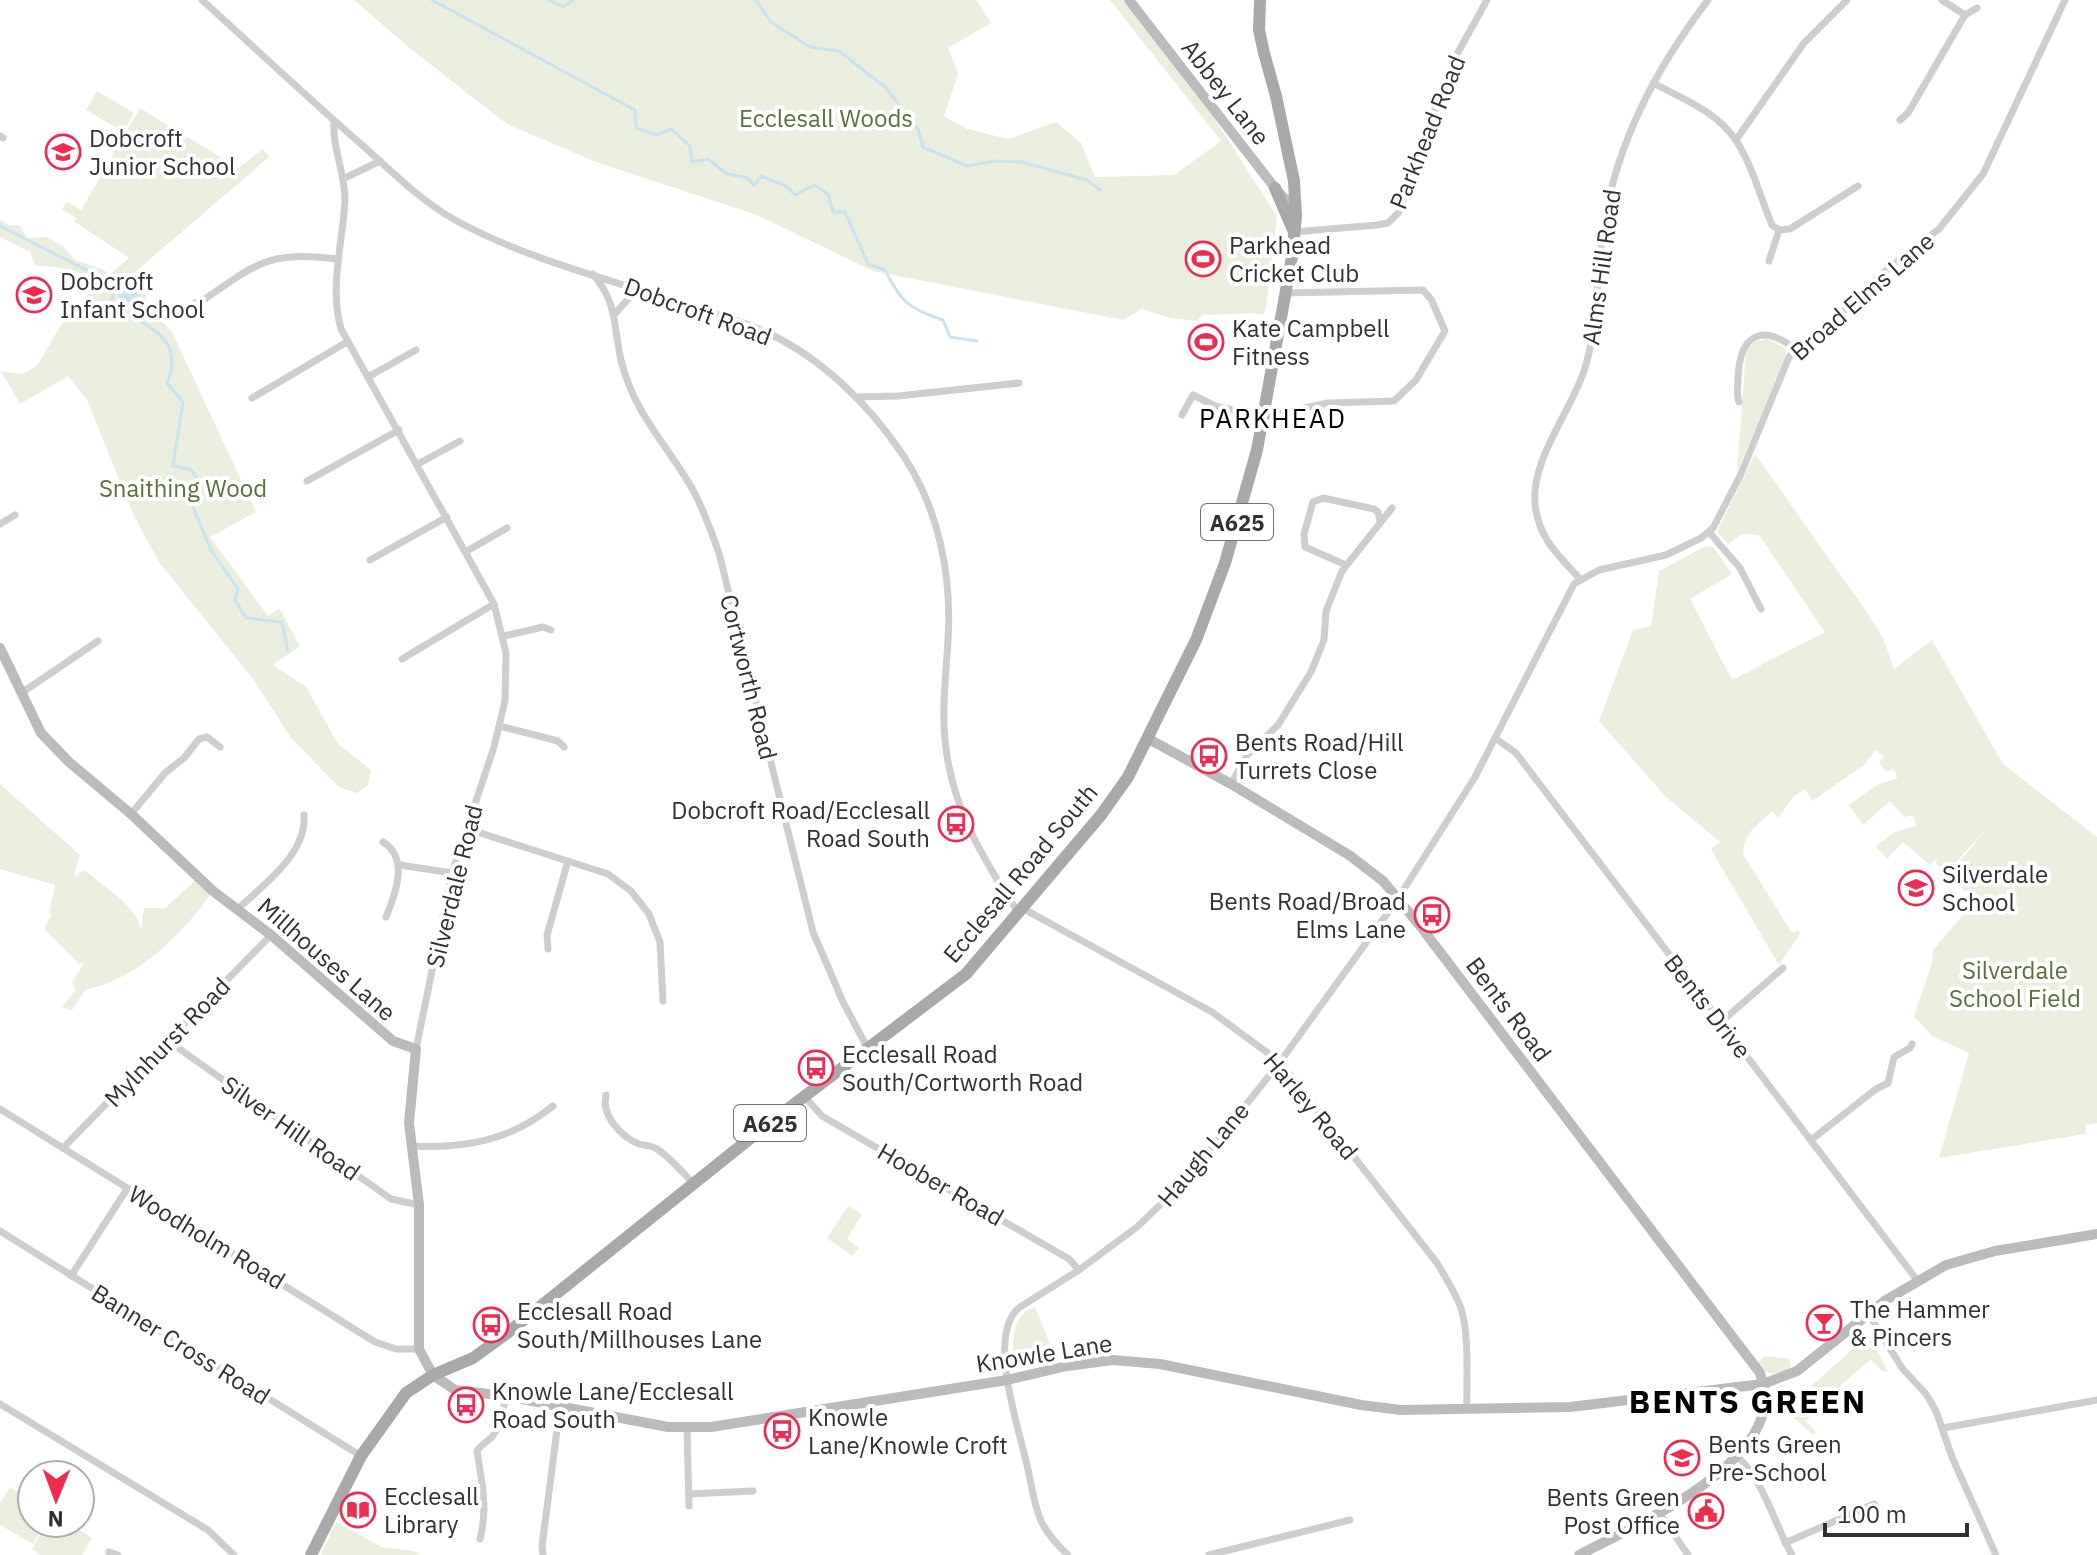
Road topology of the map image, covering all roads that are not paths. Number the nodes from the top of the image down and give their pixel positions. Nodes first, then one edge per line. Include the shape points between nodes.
1 (202, 0) edge
2 (1129, 0) edge
3 (1260, 0) edge
4 (1487, 0) edge
5 (1708, 0) edge
6 (1847, 0) edge
7 (1942, 0) edge
8 (2065, 0) edge
9 (1977, 8) dead end
10 (1965, 15) junction
11 (1653, 83) junction
12 (1900, 120) dead end
13 (334, 121) junction
14 (1736, 140) junction
15 (380, 161) junction
16 (1292, 163) junction
17 (343, 179) junction
18 (1272, 184) junction
19 (1858, 186) dead end
20 (1296, 204) junction
21 (1779, 230) junction
22 (1294, 232) junction
23 (338, 259) junction
24 (1769, 261) dead end
25 (591, 273) junction
26 (643, 290) junction
27 (1284, 293) junction
28 (195, 303) dead end
29 (615, 314) junction
30 (347, 342) junction
31 (1795, 349) junction
32 (416, 350) dead end
33 (368, 377) junction
34 (1019, 383) dead end
35 (856, 397) junction
36 (252, 398) dead end
37 (1739, 402) dead end
38 (1182, 415) dead end
39 (1262, 417) junction
40 (399, 430) junction
41 (460, 441) dead end
42 (418, 464) junction
43 (307, 481) dead end
44 (1392, 508) dead end
45 (15, 515) dead end
46 (447, 517) junction
47 (1380, 521) junction
48 (0, 524) edge
49 (507, 528) dead end
50 (1709, 532) junction
51 (467, 551) junction
52 (370, 560) dead end
53 (1346, 565) junction
54 (1580, 579) junction
55 (494, 604) junction
56 (1761, 609) dead end
57 (551, 630) dead end
58 (504, 636) junction
59 (98, 641) dead end
60 (0, 648) edge
61 (402, 659) dead end
62 (23, 692) junction
63 (500, 726) junction
64 (1147, 738) junction
65 (1495, 738) junction
66 (220, 747) dead end
67 (564, 747) dead end
68 (1231, 784) junction
69 (131, 814) junction
70 (304, 815) dead end
71 (465, 828) junction
72 (383, 842) dead end
73 (568, 861) junction
74 (400, 865) junction
75 (452, 873) junction
76 (1397, 900) junction
77 (238, 909) junction
78 (1020, 910) junction
79 (386, 917) dead end
80 (271, 935) junction
81 (548, 949) dead end
82 (1783, 968) dead end
83 (663, 1001) dead end
84 (1721, 1022) junction
85 (167, 1040) junction
86 (1912, 1044) dead end
87 (416, 1049) junction
88 (868, 1049) junction
89 (1280, 1062) junction
90 (606, 1095) dead end
91 (804, 1096) junction
92 (553, 1106) dead end
93 (0, 1109) edge
94 (1811, 1140) junction
95 (412, 1146) junction
96 (63, 1148) junction
97 (694, 1184) junction
98 (127, 1189) junction
99 (419, 1205) junction
100 (0, 1231) edge
101 (2097, 1234) edge
102 (1079, 1270) junction
103 (71, 1276) junction
104 (1917, 1280) junction
105 (1868, 1313) junction
106 (419, 1349) junction
107 (433, 1375) junction
108 (1007, 1380) junction
109 (1763, 1384) junction
110 (506, 1396) junction
111 (2097, 1400) edge
112 (0, 1404) edge
113 (560, 1407) junction
114 (1467, 1410) junction
115 (687, 1428) junction
116 (1943, 1428) junction
117 (361, 1456) junction
118 (1737, 1456) junction
119 (753, 1491) dead end
120 (689, 1494) junction
121 (1874, 1504) dead end
122 (689, 1506) dead end
123 (1659, 1512) junction
124 (1350, 1520) dead end
125 (480, 1539) dead end
126 (1785, 1543) junction
127 (234, 1555) edge
128 (311, 1555) edge
129 (543, 1555) edge
130 (1068, 1555) edge
131 (1209, 1555) edge
132 (1579, 1555) edge
133 (1688, 1555) edge
134 (1792, 1555) edge
135 (1996, 1555) edge

1 - 13 street, Dobcroft Road
2 - 18 street, Abbey Lane
3 - 16 main road, Ecclesall Road South / A625 via 1259,30
4 - 22 street, Parkhead Road via 1442,89 1399,212 1388,223
5 - 11 street, Alms Hill Road
6 - 14 street via 1804,43
7 - 10 street
8 - 31 street, Broad Elms Lane via 1968,196 1929,238
9 - 10 street
10 - 12 street
11 - 14 street via 1716,119
11 - 54 street, Alms Hill Road via 1613,184 1587,361 1536,482 1534,500 1542,534
13 - 15 street, Dobcroft Road
13 - 17 street, Silverdale Road
14 - 21 street via 1772,225
15 - 17 street
15 - 25 street, Dobcroft Road via 451,218 511,246
16 - 18 main road via 1286,177
16 - 20 main road, Ecclesall Road South / A625
17 - 23 street, Silverdale Road
18 - 20 street, Abbey Lane
18 - 22 main road
19 - 21 street via 1790,229
20 - 22 main road, Ecclesall Road South / A625
21 - 24 street
22 - 27 main road, Ecclesall Road South / A625
23 - 28 street via 295,255 262,262
23 - 30 street, Silverdale Road via 335,298
25 - 26 street, Dobcroft Road
25 - 29 street, Cortworth Road via 604,287
26 - 29 street via 634,292
26 - 35 street, Dobcroft Road via 772,335
27 - 39 main road, Ecclesall Road South / A625
27 - 39 street via 1423,290 1445,331 1416,380 1394,401 1328,403
29 - 88 street, Cortworth Road via 621,361 634,399 691,487 719,553 813,932
30 - 33 street, Silverdale Road
30 - 36 street
31 - 37 street via 1772,336 1749,341 1739,357
31 - 50 street, Broad Elms Lane via 1722,514
32 - 33 street
33 - 40 street, Silverdale Road
34 - 35 street
35 - 78 street, Dobcroft Road via 891,438 930,504 949,604 944,715 949,771 965,822
38 - 39 street via 1193,395
39 - 64 main road, Ecclesall Road South / A625 via 1214,598
40 - 42 street, Silverdale Road
40 - 43 street
41 - 42 street
42 - 46 street, Silverdale Road
44 - 47 street
45 - 48 street
46 - 51 street, Silverdale Road
46 - 52 street
47 - 53 street
47 - 53 street via 1374,509 1323,498 1313,502 1305,547
49 - 51 street
50 - 54 street via 1666,555
50 - 56 street via 1740,568
51 - 55 street, Silverdale Road
53 - 68 street via 1326,611 1316,663 1278,725 1247,755
54 - 65 street via 1568,592
55 - 58 street, Silverdale Road
55 - 61 street
57 - 58 street
58 - 63 street, Silverdale Road via 507,677
59 - 62 street
60 - 62 street, Millhouses Lane
62 - 69 street, Millhouses Lane via 41,733
63 - 67 street
63 - 71 street, Silverdale Road
64 - 68 street, Bents Road
64 - 78 main road, Ecclesall Road South / A625 via 1105,809
65 - 76 street
65 - 84 street, Bents Drive via 1516,753
66 - 69 street via 207,737 199,739
68 - 76 street, Bents Road via 1357,861
69 - 77 street, Millhouses Lane
70 - 77 street via 293,852
71 - 73 street
71 - 75 street, Silverdale Road
72 - 74 street
73 - 81 street via 547,935
73 - 83 street via 608,874 640,901 660,942
74 - 75 street
74 - 79 street
75 - 87 street, Silverdale Road
76 - 89 street, Haugh Lane
76 - 109 street, Bents Road via 1753,1363
77 - 80 street, Millhouses Lane
78 - 88 main road, Ecclesall Road South / A625 via 966,974
78 - 89 street, Harley Road via 1212,1012
80 - 85 street, Mylnhurst Road
80 - 87 street, Millhouses Lane via 393,1041
82 - 84 street
84 - 94 street, Bents Drive
85 - 96 street, Mylnhurst Road
85 - 99 street, Silver Hill Road via 391,1199
86 - 94 street via 1894,1057 1888,1083
87 - 95 street
88 - 91 main road, Ecclesall Road South / A625
89 - 102 street, Haugh Lane via 1184,1182 1137,1227
89 - 114 street, Harley Road via 1451,1286 1464,1331
90 - 97 street via 610,1120 639,1144 655,1147
91 - 97 main road, Ecclesall Road South / A625
91 - 102 street, Hoober Road via 822,1116 953,1189
92 - 95 street via 524,1127 487,1141
93 - 96 street, Woodholm Road
94 - 104 street, Bents Drive
95 - 99 street
96 - 98 street, Woodholm Road
97 - 107 main road, Ecclesall Road South / A625 via 506,1334 473,1358
98 - 103 street
98 - 106 street, Woodholm Road via 375,1342
99 - 106 street
100 - 103 street, Banner Cross Road
101 - 104 street, Knowle Lane via 1969,1258
102 - 108 street, Haugh Lane via 1010,1317
103 - 117 street, Banner Cross Road
104 - 105 street, Knowle Lane
105 - 109 street, Knowle Lane via 1797,1371
105 - 116 street via 1902,1368 1926,1394
106 - 107 street
107 - 110 street, Knowle Lane via 455,1390
107 - 117 main road, Ecclesall Road South / A625 via 406,1393
108 - 114 street, Knowle Lane via 1091,1362 1134,1361 1361,1405
108 - 115 street, Knowle Lane
108 - 130 street via 1040,1518
109 - 114 street, Knowle Lane via 1616,1404
109 - 118 street via 1761,1420
110 - 113 street, Knowle Lane
110 - 125 street via 494,1434 477,1451 485,1503
111 - 116 street
112 - 127 street via 208,1530
113 - 115 street, Knowle Lane
113 - 129 street
115 - 120 street
116 - 135 street
117 - 128 main road, Ecclesall Road South / A625
118 - 123 street via 1707,1483
118 - 126 street via 1748,1466
119 - 120 street
120 - 122 street
121 - 126 street
123 - 132 street
123 - 133 street
124 - 131 street
126 - 134 street

